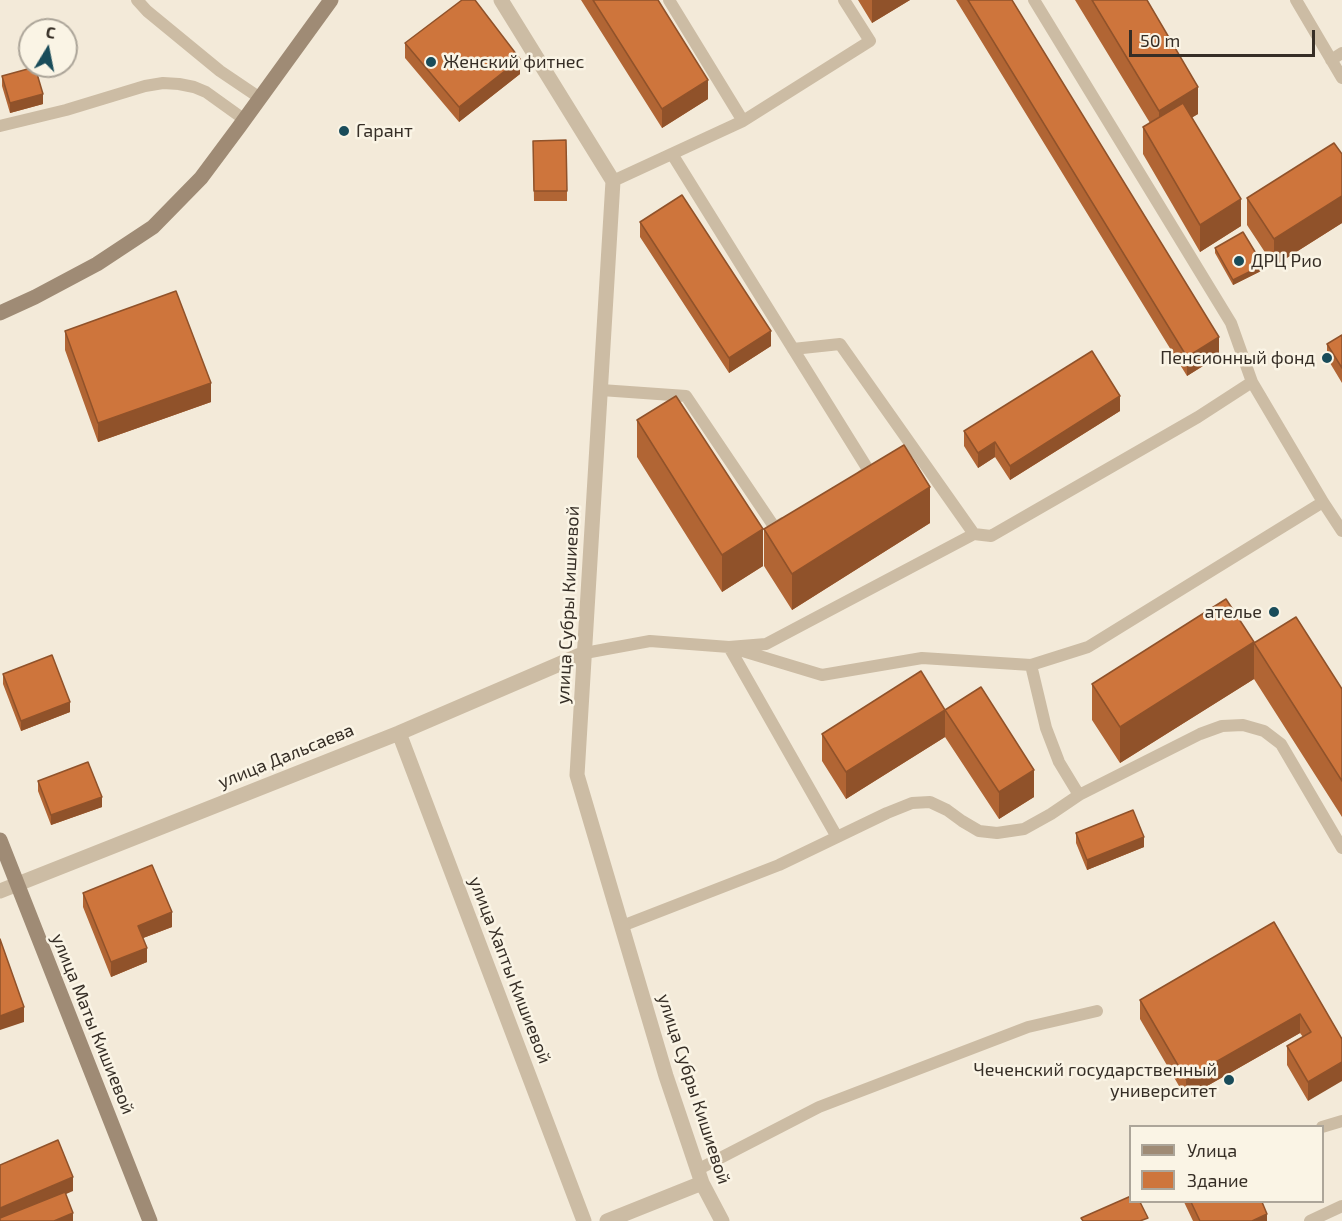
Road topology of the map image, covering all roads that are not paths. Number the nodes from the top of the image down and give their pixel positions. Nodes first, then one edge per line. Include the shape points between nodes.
1 (137, 0) edge
2 (331, 0) edge
3 (501, 0) edge
4 (669, 0) edge
5 (844, 0) edge
6 (1034, 0) edge
7 (1296, 0) edge
8 (1337, 56) edge
9 (1342, 78) edge
10 (260, 98) junction
11 (245, 120) junction
12 (743, 121) junction
13 (0, 126) edge
14 (672, 154) junction
15 (613, 181) junction
16 (0, 313) edge
17 (793, 349) junction
18 (1252, 382) junction
19 (601, 390) junction
20 (850, 483) edge
21 (1323, 502) junction
22 (794, 517) edge
23 (1342, 531) edge
24 (974, 534) junction
25 (729, 647) junction
26 (585, 653) junction
27 (1031, 665) junction
28 (399, 733) junction
29 (1079, 795) junction
30 (837, 837) junction
31 (0, 840) edge
32 (1342, 848) edge
33 (17, 884) junction
34 (0, 891) edge
35 (622, 926) junction
36 (1097, 1011) dead end
37 (1342, 1121) edge
38 (1324, 1127) edge
39 (699, 1176) junction
40 (1342, 1206) edge
41 (1330, 1217) edge
42 (150, 1221) edge
43 (584, 1221) edge
44 (606, 1221) edge
45 (722, 1221) edge
46 (1310, 1221) edge

1 - 10 lane via 220,71
2 - 10 street
3 - 15 street
4 - 12 lane
5 - 12 lane via 870,41
6 - 18 lane via 1232,323
7 - 8 lane
8 - 9 lane
10 - 11 street
11 - 13 lane via 206,92 163,83
11 - 16 street via 201,178 153,227 97,264
12 - 14 lane
14 - 15 lane
14 - 17 lane
15 - 19 street, улица Субры Кишиевой
17 - 20 lane via 869,471
17 - 24 lane via 840,344
18 - 21 lane
18 - 24 lane via 991,536
19 - 22 lane via 686,396 775,528
19 - 26 street, улица Субры Кишиевой
21 - 23 lane
21 - 27 lane via 1088,647
24 - 25 lane via 766,644
25 - 26 lane via 650,641
25 - 27 lane via 822,675 922,658
25 - 30 lane
26 - 28 street, улица Дальсаева
26 - 35 street, улица Субры Кишиевой via 578,775
27 - 29 lane via 1049,736
28 - 33 street, улица Дальсаева
28 - 43 street, улица Хапты Кишиевой
29 - 30 lane via 1024,828 1006,832 979,831 930,802 912,803
29 - 32 lane via 1200,734 1222,726 1243,725 1264,731 1281,744
30 - 35 lane via 779,865
31 - 33 street, улица Маты Кишиевой
33 - 34 street, улица Дальсаева
33 - 42 street, улица Маты Кишиевой
35 - 39 street, улица Субры Кишиевой
36 - 39 lane via 1028,1028 819,1107
37 - 38 lane
39 - 44 street
39 - 45 street, улица Субры Кишиевой
40 - 41 lane
41 - 46 lane

